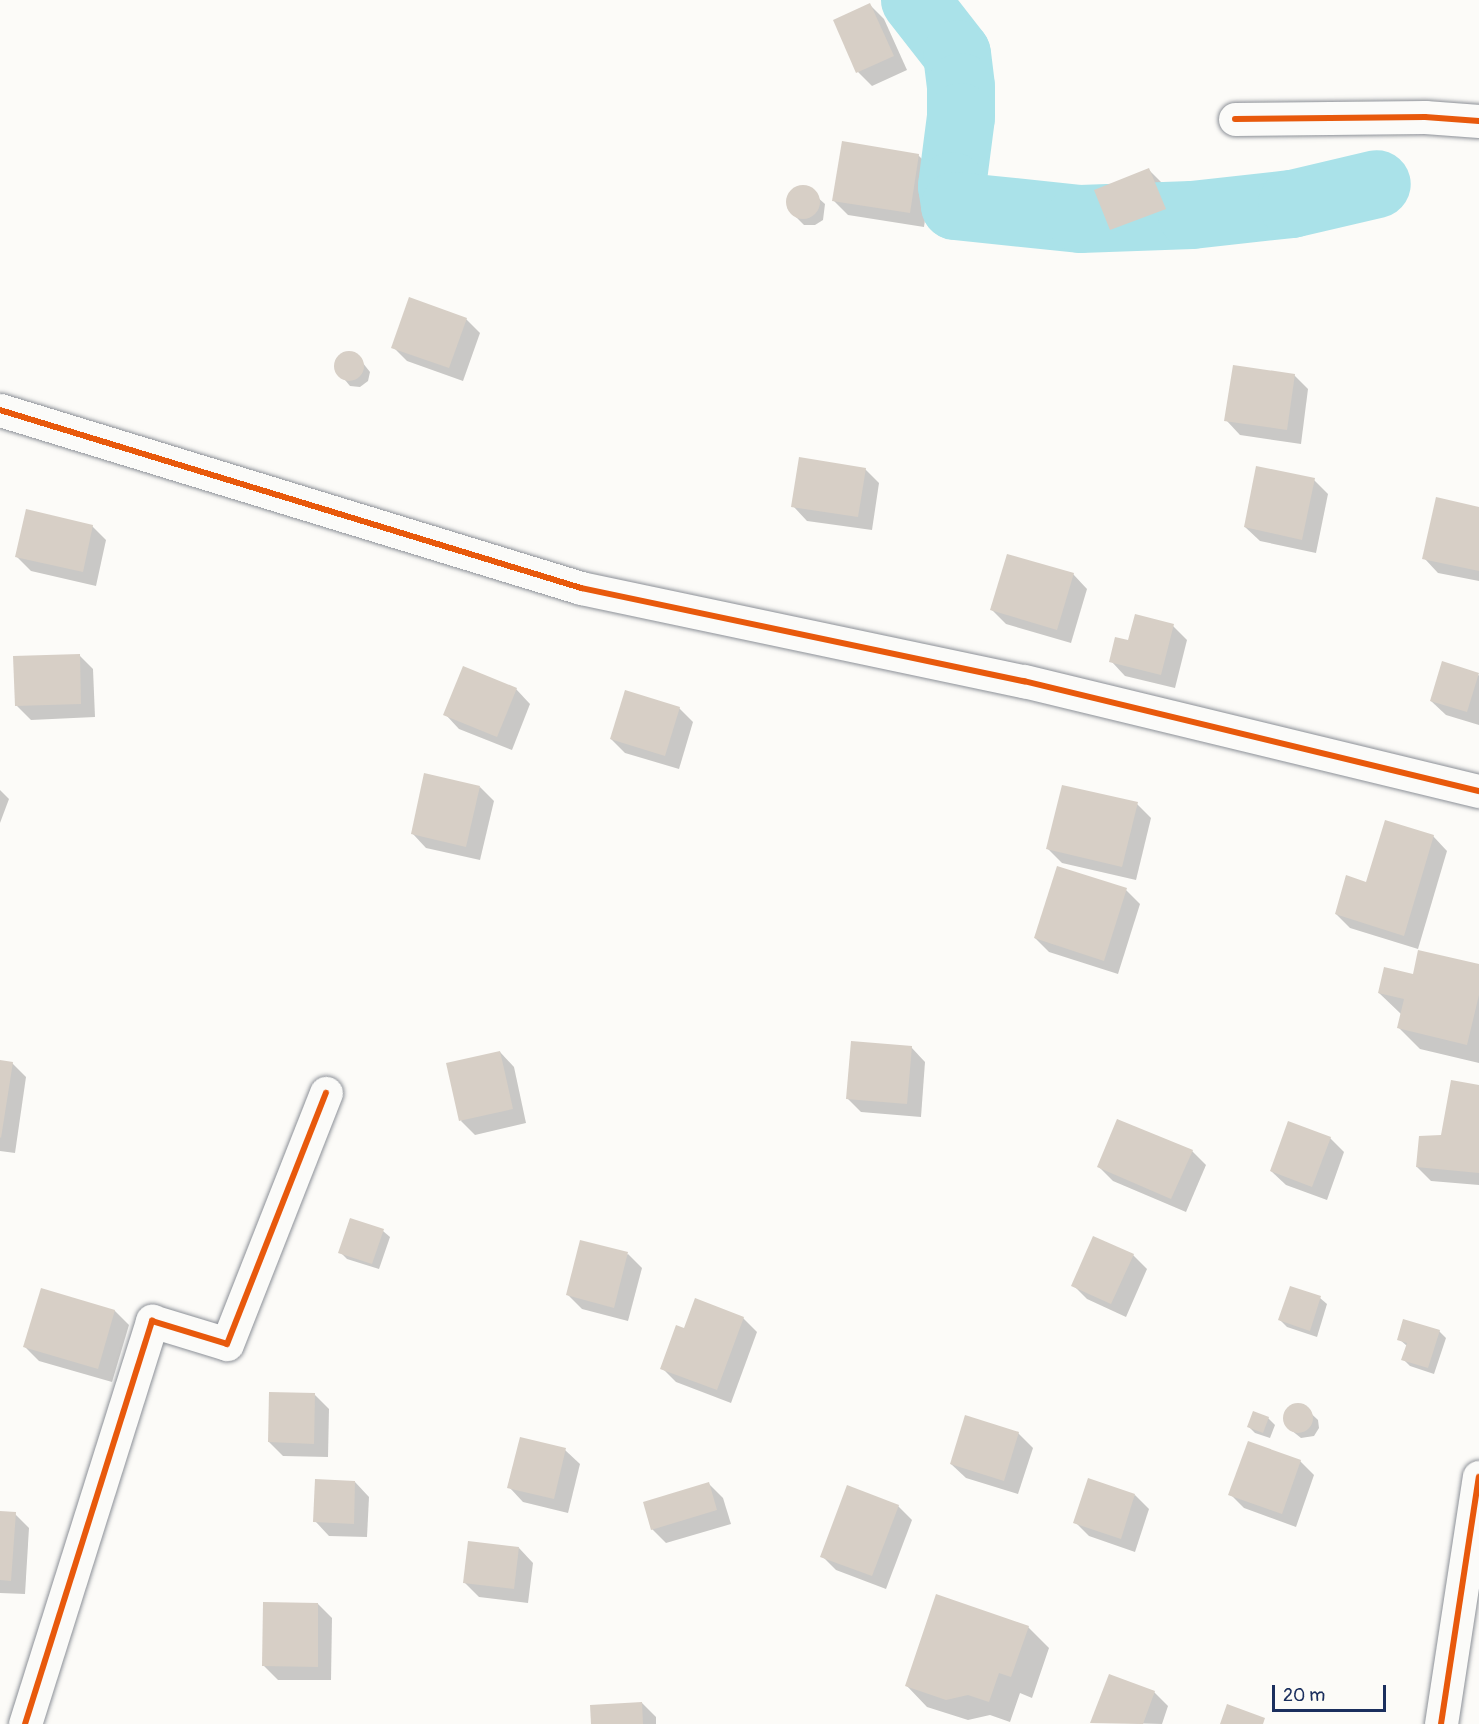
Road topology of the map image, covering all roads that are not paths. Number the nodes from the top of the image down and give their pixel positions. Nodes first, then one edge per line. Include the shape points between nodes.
1 (1234, 119) dead end
2 (1479, 121) edge
3 (0, 410) edge
4 (1479, 791) edge
5 (326, 1093) dead end
6 (1479, 1477) edge
7 (25, 1724) edge
8 (1441, 1724) edge

1 - 2 street via 1425,117
3 - 4 street via 581,588 1024,681
5 - 7 street via 227,1344 152,1321
6 - 8 street

